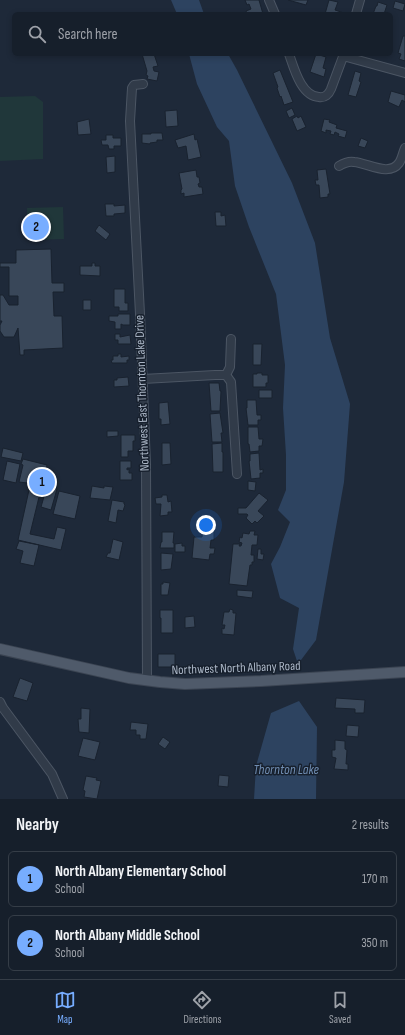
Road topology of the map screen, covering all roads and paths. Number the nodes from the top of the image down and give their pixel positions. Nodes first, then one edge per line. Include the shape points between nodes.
1 (269, 0) edge
2 (360, 0) edge
3 (274, 12) edge
4 (357, 12) edge
5 (290, 56) edge
6 (343, 56) edge
7 (346, 56) edge
8 (405, 73) edge
9 (143, 84) dead end
10 (405, 148) edge
11 (339, 166) dead end
12 (230, 339) dead end
13 (226, 375) junction
14 (143, 379) junction
15 (237, 474) dead end
16 (0, 649) edge
17 (405, 672) edge
18 (146, 680) junction
19 (0, 702) edge
20 (63, 799) edge

1 - 3 street
2 - 4 street
5 - 6 street via 304,88 312,96 317,97 329,93
7 - 8 street
9 - 14 street, Northwest East Thornton Lake Drive via 134,85 132,88 130,106
10 - 11 street via 400,161 392,169 381,169 353,161
12 - 13 street via 230,367
13 - 14 street
13 - 15 street via 231,382
14 - 18 street, Northwest East Thornton Lake Drive via 146,465
16 - 18 main road, Northwest North Albany Road
17 - 18 main road, Northwest North Albany Road via 208,684
19 - 20 street via 52,774

